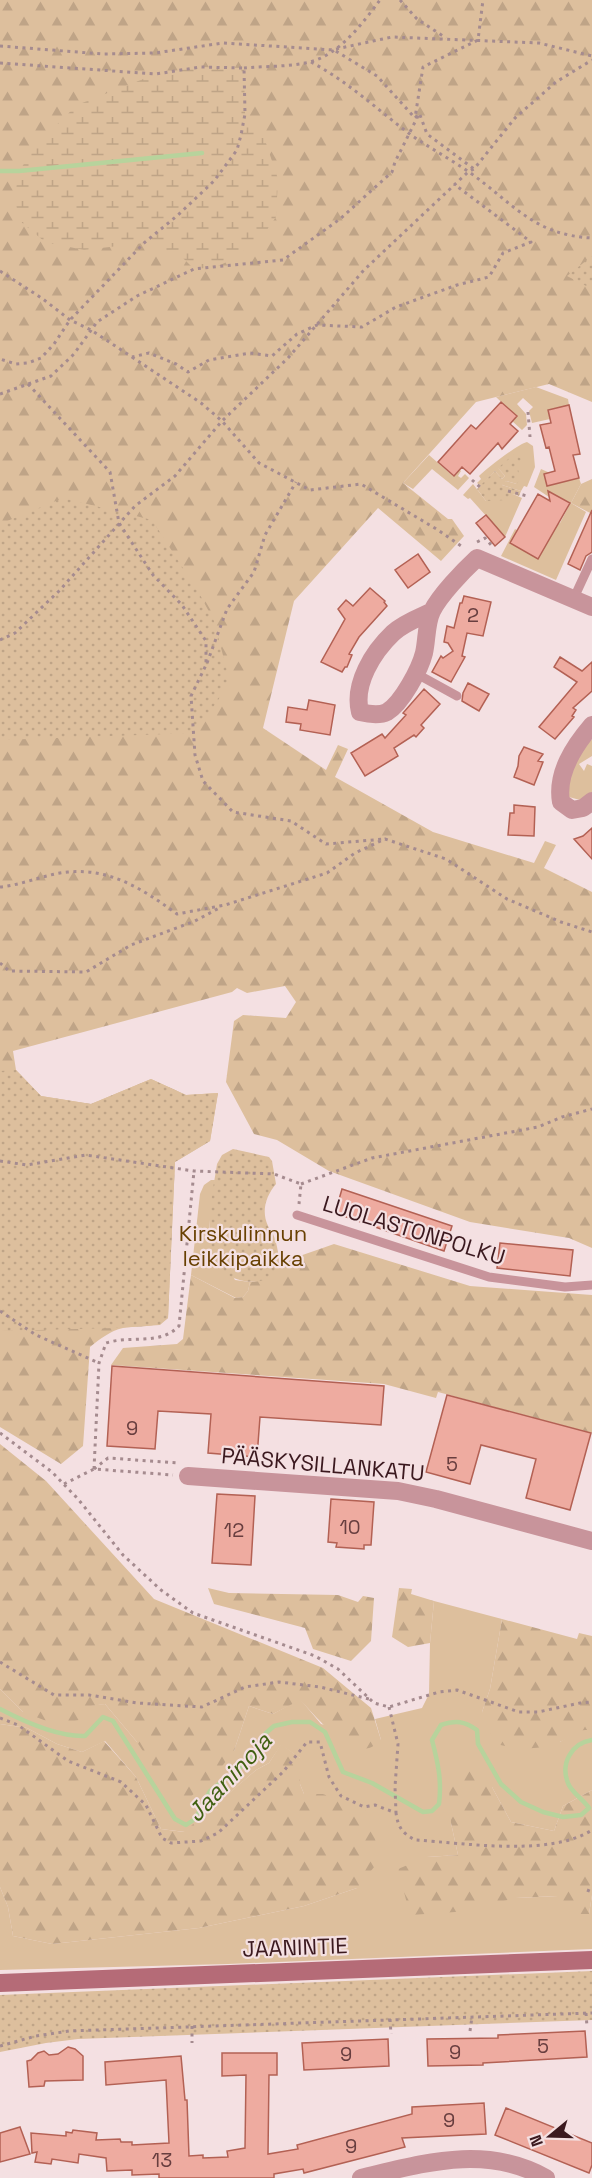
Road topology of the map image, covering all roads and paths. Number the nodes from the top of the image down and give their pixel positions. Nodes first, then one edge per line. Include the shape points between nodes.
1 (380, 0) edge
2 (400, 0) edge
3 (483, 0) edge
4 (447, 39) junction
5 (478, 40) junction
6 (0, 46) edge
7 (334, 50) junction
8 (592, 58) edge
9 (311, 62) junction
10 (0, 63) edge
11 (243, 68) junction
12 (419, 114) junction
13 (415, 118) junction
14 (410, 133) junction
15 (474, 169) junction
16 (468, 172) junction
17 (454, 184) junction
18 (592, 238) edge
19 (0, 271) edge
20 (70, 320) junction
21 (317, 325) junction
22 (91, 330) junction
23 (132, 357) junction
24 (0, 358) edge
25 (28, 384) junction
26 (0, 394) edge
27 (528, 412) dead end
28 (222, 421) junction
29 (530, 437) dead end
30 (471, 480) dead end
31 (296, 482) junction
32 (481, 488) dead end
33 (508, 490) dead end
34 (526, 496) dead end
35 (119, 523) junction
36 (477, 558) junction
37 (592, 559) edge
38 (573, 600) junction
39 (592, 607) edge
40 (431, 612) junction
41 (0, 640) edge
42 (206, 665) junction
43 (417, 674) junction
44 (457, 696) dead end
45 (592, 725) edge
46 (592, 801) edge
47 (385, 839) junction
48 (0, 887) edge
49 (225, 905) junction
50 (592, 932) edge
51 (0, 963) edge
52 (592, 1109) edge
53 (0, 1161) edge
54 (194, 1170) junction
55 (302, 1184) junction
56 (297, 1215) joint
57 (592, 1285) edge
58 (0, 1311) edge
59 (99, 1363) junction
60 (0, 1433) edge
61 (94, 1469) junction
62 (188, 1476) joint
63 (64, 1484) junction
64 (592, 1542) edge
65 (0, 1662) edge
66 (371, 1700) junction
67 (592, 1702) edge
68 (389, 1707) junction
69 (0, 1718) edge
70 (396, 1813) junction
71 (592, 1830) edge
72 (587, 1890) dead end
73 (592, 1892) edge
74 (592, 1960) edge
75 (0, 1983) edge
76 (586, 2013) junction
77 (592, 2013) edge
78 (472, 2017) junction
79 (390, 2019) junction
80 (192, 2026) junction
81 (587, 2027) dead end
82 (470, 2031) dead end
83 (391, 2034) dead end
84 (192, 2043) dead end
85 (0, 2046) edge
86 (361, 2178) edge
87 (546, 2178) edge

1 - 7 path
2 - 4 path via 417,19
3 - 5 path
4 - 5 path
4 - 7 path via 392,37
5 - 8 path via 538,43
5 - 13 path via 423,67
6 - 7 path via 103,54 155,53 223,43
7 - 9 path
7 - 13 path via 377,76
8 - 15 path via 556,82 515,118
9 - 11 path
9 - 14 path via 332,73
10 - 11 path via 156,74 200,67
11 - 20 path via 245,114 237,150 226,167 144,243
12 - 13 path
12 - 14 path
12 - 15 path via 427,134
14 - 16 path
14 - 22 path via 392,172 340,219 283,260 194,269 137,296
15 - 16 path
16 - 17 path
16 - 18 path via 541,227 572,237
17 - 21 path via 364,270
17 - 21 path via 531,242 503,253 489,278 396,307 362,327
19 - 20 path
20 - 22 path
20 - 24 path via 41,358 16,364
21 - 23 path via 297,334 272,356 250,353 209,360 188,372 149,353
21 - 28 path
22 - 23 path
22 - 25 path via 51,376
23 - 28 path
25 - 26 path
25 - 35 path via 110,472
27 - 29 path
28 - 31 path via 259,463
28 - 35 path via 175,476
30 - 32 path
31 - 36 path via 310,490 361,484
31 - 42 path via 265,535 254,572 227,609
33 - 34 path
35 - 41 path via 59,591 15,633
35 - 42 path via 153,575 182,605 206,641
36 - 38 street
36 - 40 street
37 - 38 lane
38 - 39 street
40 - 43 street
40 - 43 street via 394,632 379,650 358,688 360,712 372,715 388,711
42 - 47 path via 192,696 195,755 203,781 233,812 291,821 327,844
43 - 44 lane
45 - 46 street via 568,760 559,793 561,802 572,810
47 - 49 path via 355,853 327,873
47 - 50 path via 446,860 507,899
48 - 49 path via 67,872 100,872 129,882 177,914
49 - 51 path via 131,945 86,972 9,971
52 - 55 path via 538,1127 372,1158
53 - 54 path via 27,1165 86,1155
54 - 55 path via 274,1174
54 - 59 path via 179,1326 158,1338 106,1343
55 - 56 path
56 - 57 lane, LUOLASTONPOLKU via 489,1277 565,1287
58 - 59 path via 36,1335
59 - 61 path
60 - 63 path
61 - 62 path
61 - 63 path
62 - 64 street, PÄÄSKYSILLANKATU via 398,1491
63 - 66 path via 123,1555 193,1613 315,1656 338,1669
65 - 66 path via 54,1695 202,1707 245,1687 279,1682
66 - 68 path
67 - 68 path via 519,1712 457,1690
68 - 70 path via 398,1744
69 - 70 path via 18,1725 68,1761 121,1782 146,1805 162,1838 171,1843 201,1840 218,1833 283,1772 307,1742 320,1742 329,1776 341,1796 364,1807 375,1805
70 - 71 path via 398,1826 415,1840 533,1846 580,1838
72 - 73 path
74 - 75 main road, JAANINTIE
76 - 77 path
76 - 78 path
76 - 81 path
78 - 79 path
78 - 82 path
79 - 80 path
79 - 83 path
80 - 84 path
80 - 85 path via 69,2031
86 - 87 street via 441,2160 476,2158 523,2166

